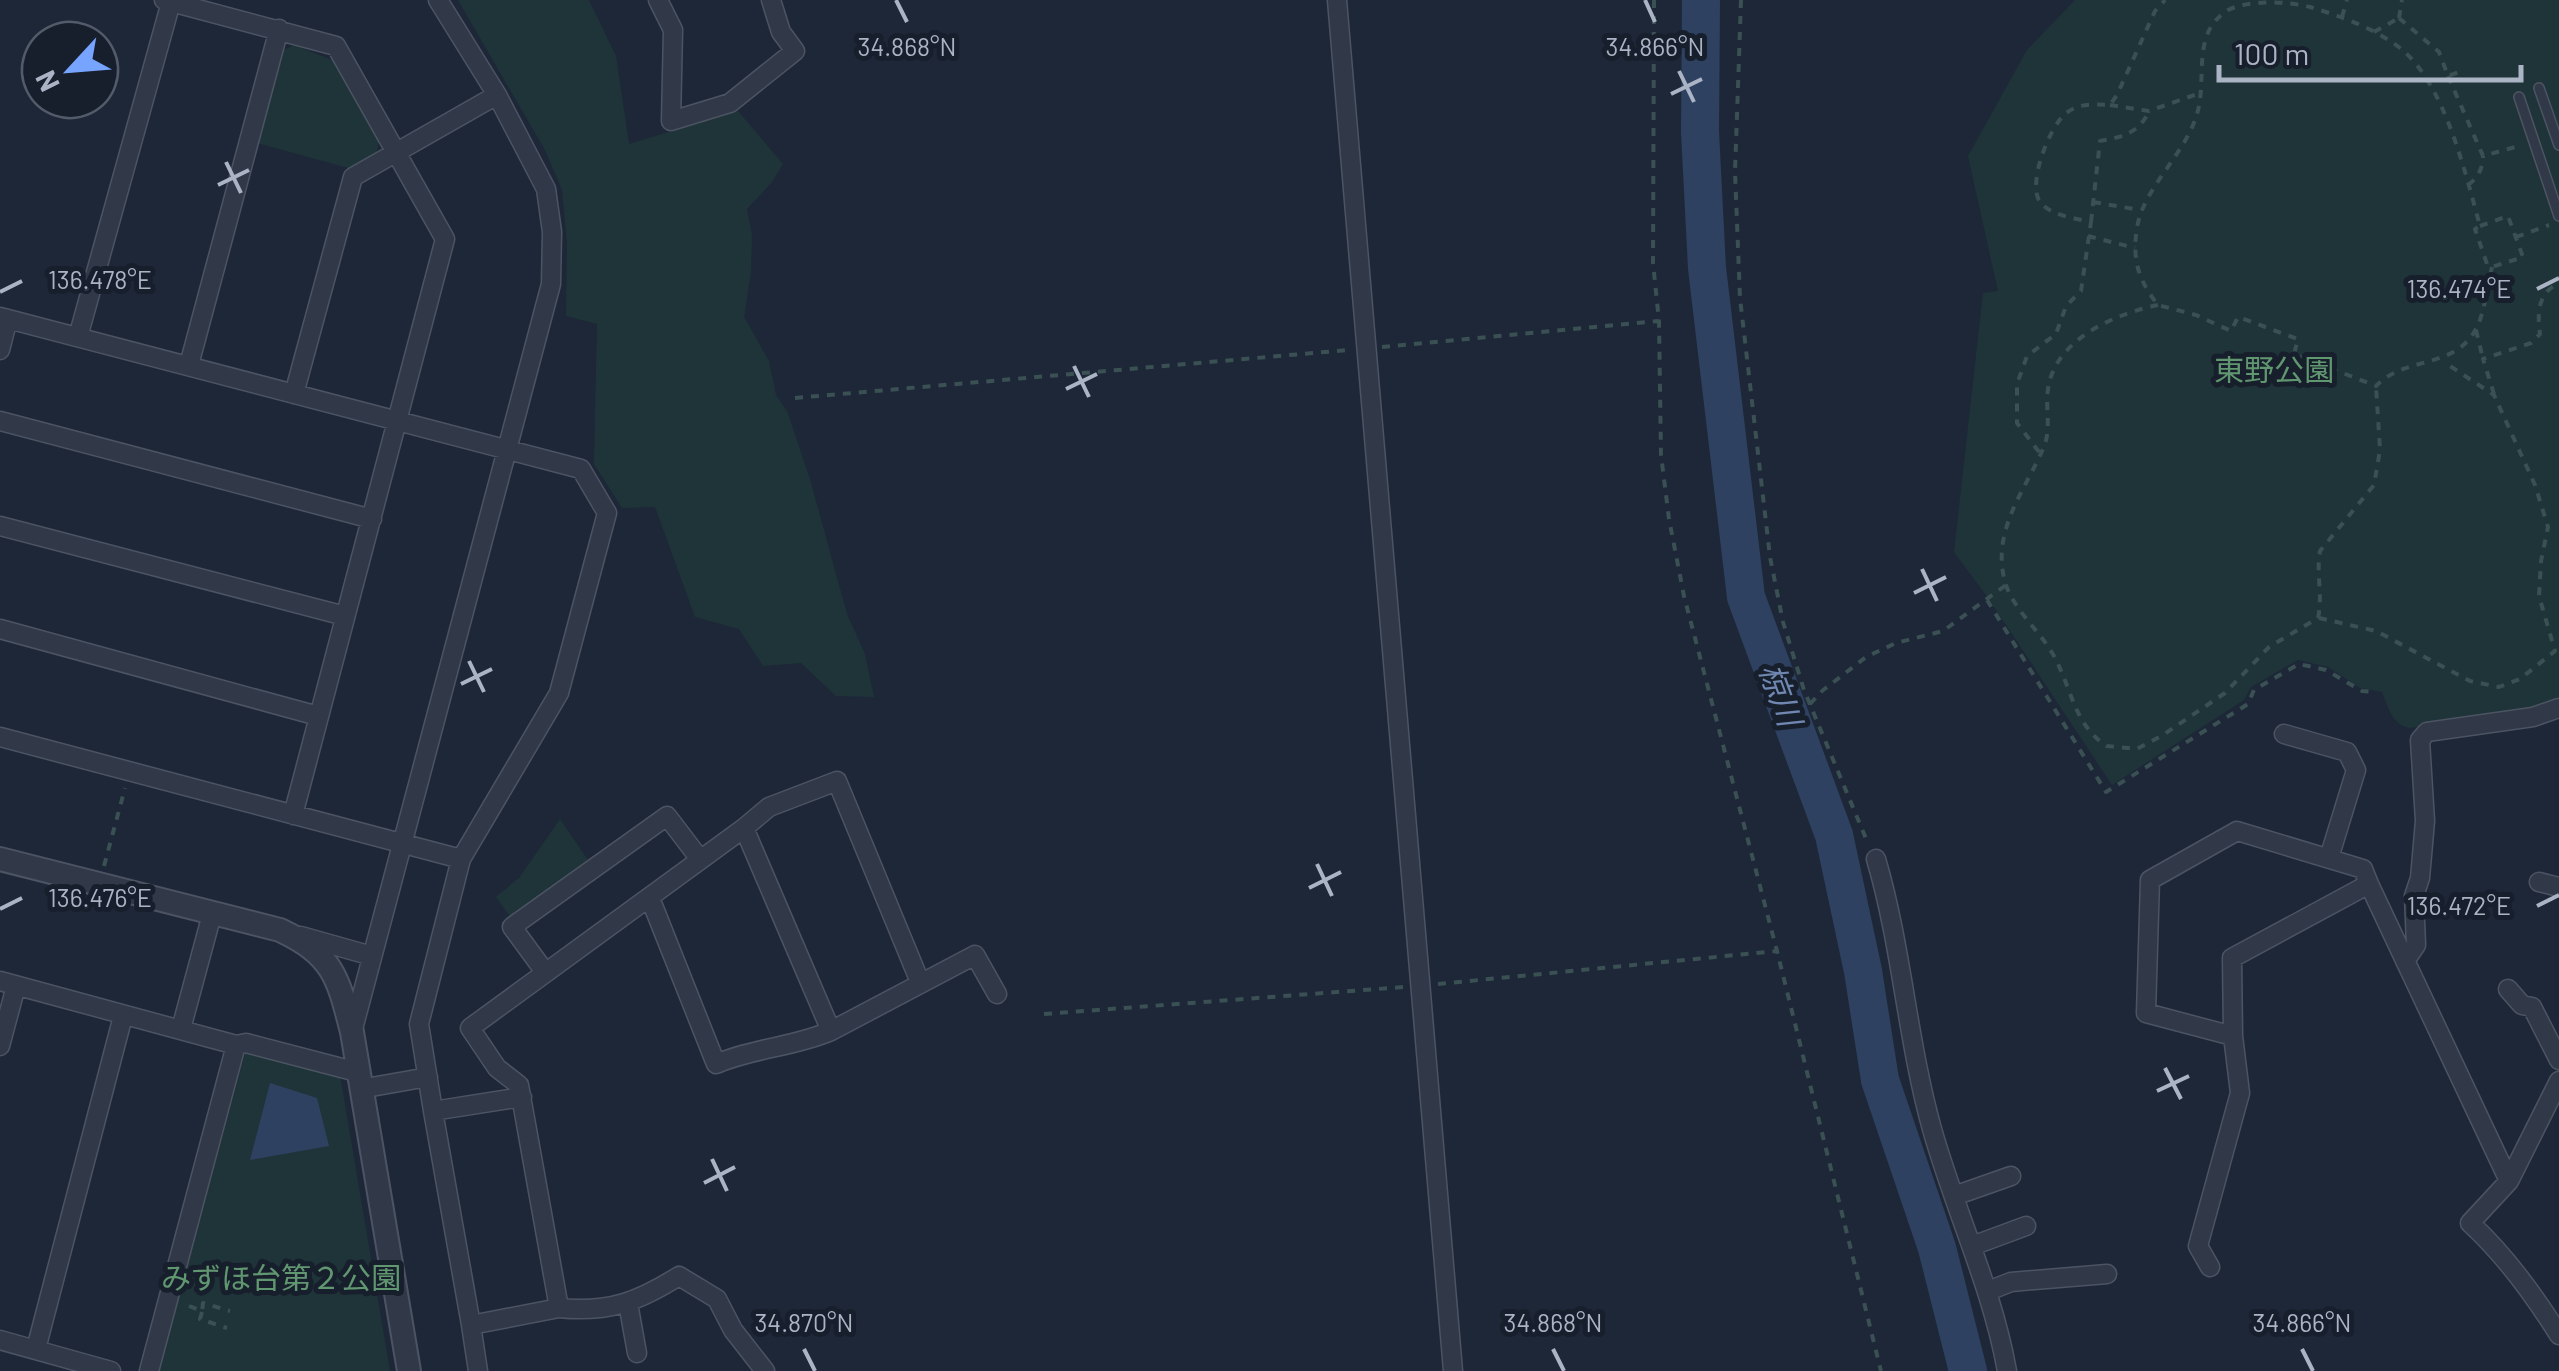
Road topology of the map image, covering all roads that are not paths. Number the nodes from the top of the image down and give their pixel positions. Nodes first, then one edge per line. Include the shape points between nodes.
1 (438, 0) edge
2 (658, 0) edge
3 (771, 0) edge
4 (1338, 0) edge
5 (167, 1) edge
6 (279, 29) junction
7 (2539, 88) dead end
8 (497, 95) junction
9 (2518, 97) dead end
10 (2559, 145) edge
11 (398, 152) junction
12 (2559, 219) edge
13 (4, 318) edge
14 (78, 337) junction
15 (0, 350) edge
16 (189, 365) junction
17 (294, 394) junction
18 (398, 419) junction
19 (0, 421) edge
20 (506, 449) junction
21 (372, 519) junction
22 (0, 526) edge
23 (344, 616) junction
24 (0, 629) edge
25 (2559, 708) edge
26 (318, 716) junction
27 (2284, 734) dead end
28 (0, 736) edge
29 (292, 815) junction
30 (744, 828) junction
31 (402, 844) junction
32 (699, 858) junction
33 (1876, 858) road end
34 (2329, 858) junction
35 (0, 859) edge
36 (462, 859) junction
37 (2540, 882) dead end
38 (2368, 884) junction
39 (2559, 887) edge
40 (650, 898) junction
41 (212, 914) junction
42 (280, 930) junction
43 (372, 956) junction
44 (2405, 961) junction
45 (545, 972) junction
46 (920, 982) junction
47 (8, 983) edge
48 (2508, 989) dead end
49 (997, 994) dead end
50 (123, 1016) junction
51 (181, 1029) junction
52 (831, 1031) junction
53 (352, 1032) junction
54 (2233, 1036) junction
55 (236, 1045) junction
56 (0, 1046) edge
57 (2559, 1060) edge
58 (428, 1077) junction
59 (359, 1081) junction
60 (2559, 1081) edge
61 (522, 1097) junction
62 (433, 1111) junction
63 (2011, 1176) dead end
64 (2509, 1181) junction
65 (1954, 1196) junction
66 (2026, 1226) dead end
67 (1972, 1246) junction
68 (2210, 1267) dead end
69 (2107, 1274) dead end
70 (1988, 1291) junction
71 (628, 1303) junction
72 (559, 1308) junction
73 (470, 1325) junction
74 (2559, 1335) edge
75 (0, 1340) edge
76 (36, 1350) junction
77 (638, 1353) dead end
78 (111, 1371) edge
79 (149, 1371) edge
80 (409, 1371) edge
81 (478, 1371) edge
82 (765, 1371) edge
83 (1454, 1371) edge
84 (2007, 1371) edge

1 - 8 street
2 - 3 street via 673,30 671,120 730,103 795,51
4 - 83 street
5 - 6 street
5 - 14 street
6 - 11 street via 336,46
6 - 16 street
7 - 10 lane
8 - 11 street
8 - 20 street via 546,189 552,232 546,310
9 - 12 lane
11 - 17 street via 353,177
11 - 18 street via 445,239
13 - 14 street
13 - 15 street
14 - 16 street
16 - 17 street
17 - 18 street
18 - 20 street
18 - 21 street
19 - 21 street
20 - 31 street
20 - 36 street via 581,469 607,513 559,693
21 - 23 street
22 - 23 street
23 - 26 street
24 - 26 street
25 - 44 street via 2533,718 2427,732 2420,740 2425,822 2414,896 2416,945
26 - 29 street
27 - 34 street via 2347,752 2356,770
28 - 29 street
29 - 31 street
30 - 32 street
30 - 46 street via 769,807 837,781
30 - 52 street
31 - 36 street
31 - 43 street
32 - 40 street
32 - 45 street via 666,816 520,921 512,927
33 - 65 street via 1926,1107
34 - 38 street via 2363,869
34 - 54 street via 2237,831 2150,880 2146,1013
35 - 41 street
36 - 58 street via 419,1024
37 - 39 street
38 - 44 street
38 - 54 street via 2232,958
40 - 45 street
40 - 52 street via 716,1064
41 - 42 street
41 - 51 street
42 - 43 street
42 - 53 street via 308,943 334,973
43 - 53 street
44 - 64 street
45 - 61 street via 470,1028
46 - 49 street via 975,956
46 - 52 street
47 - 50 street
47 - 56 street
48 - 57 street via 2532,1007
50 - 51 street
50 - 76 street
51 - 55 street
53 - 59 street
54 - 68 street via 2240,1094 2198,1246
55 - 59 street
55 - 79 street
58 - 59 street
58 - 62 street
59 - 80 street
60 - 64 street
61 - 62 street
61 - 72 street
62 - 73 street
63 - 65 street
64 - 74 street via 2470,1223
65 - 67 street
66 - 67 street
67 - 70 street
69 - 70 street via 2011,1282
70 - 84 street
71 - 72 street via 588,1311
71 - 77 street
71 - 82 street via 679,1276 717,1299
72 - 73 street
73 - 81 street
75 - 76 street
76 - 78 street

